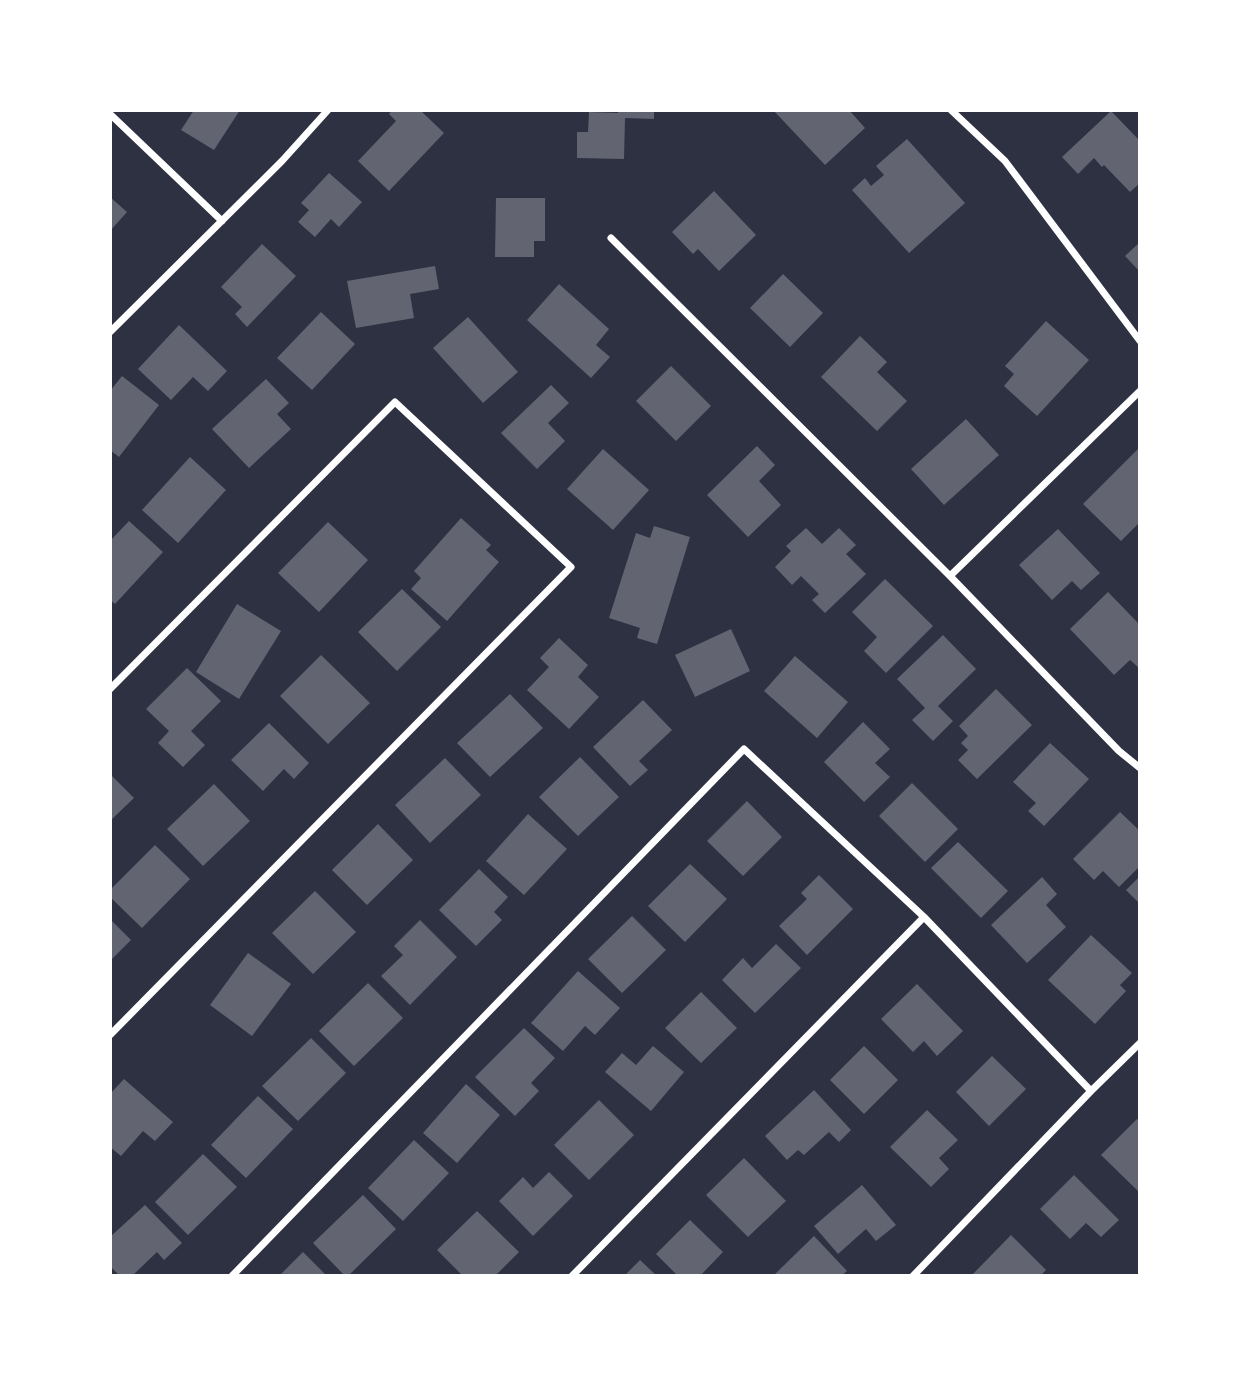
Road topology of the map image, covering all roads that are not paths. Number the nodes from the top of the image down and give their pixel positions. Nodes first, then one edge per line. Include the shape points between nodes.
1 (328, 110) edge
2 (950, 110) edge
3 (110, 114) edge
4 (222, 221) junction
5 (611, 238) dead end
6 (110, 332) edge
7 (1140, 341) edge
8 (1140, 391) edge
9 (950, 576) junction
10 (110, 689) edge
11 (1140, 768) edge
12 (924, 917) junction
13 (110, 1035) edge
14 (1140, 1043) edge
15 (1091, 1091) junction
16 (232, 1276) edge
17 (572, 1276) edge
18 (913, 1276) edge

1 - 4 street
2 - 7 street via 1005,161
3 - 4 street
4 - 6 street
5 - 9 street
8 - 9 street
9 - 11 street
10 - 13 street via 396,402 571,567
12 - 15 street
12 - 16 street via 744,749
12 - 17 street
14 - 15 street
15 - 18 street

